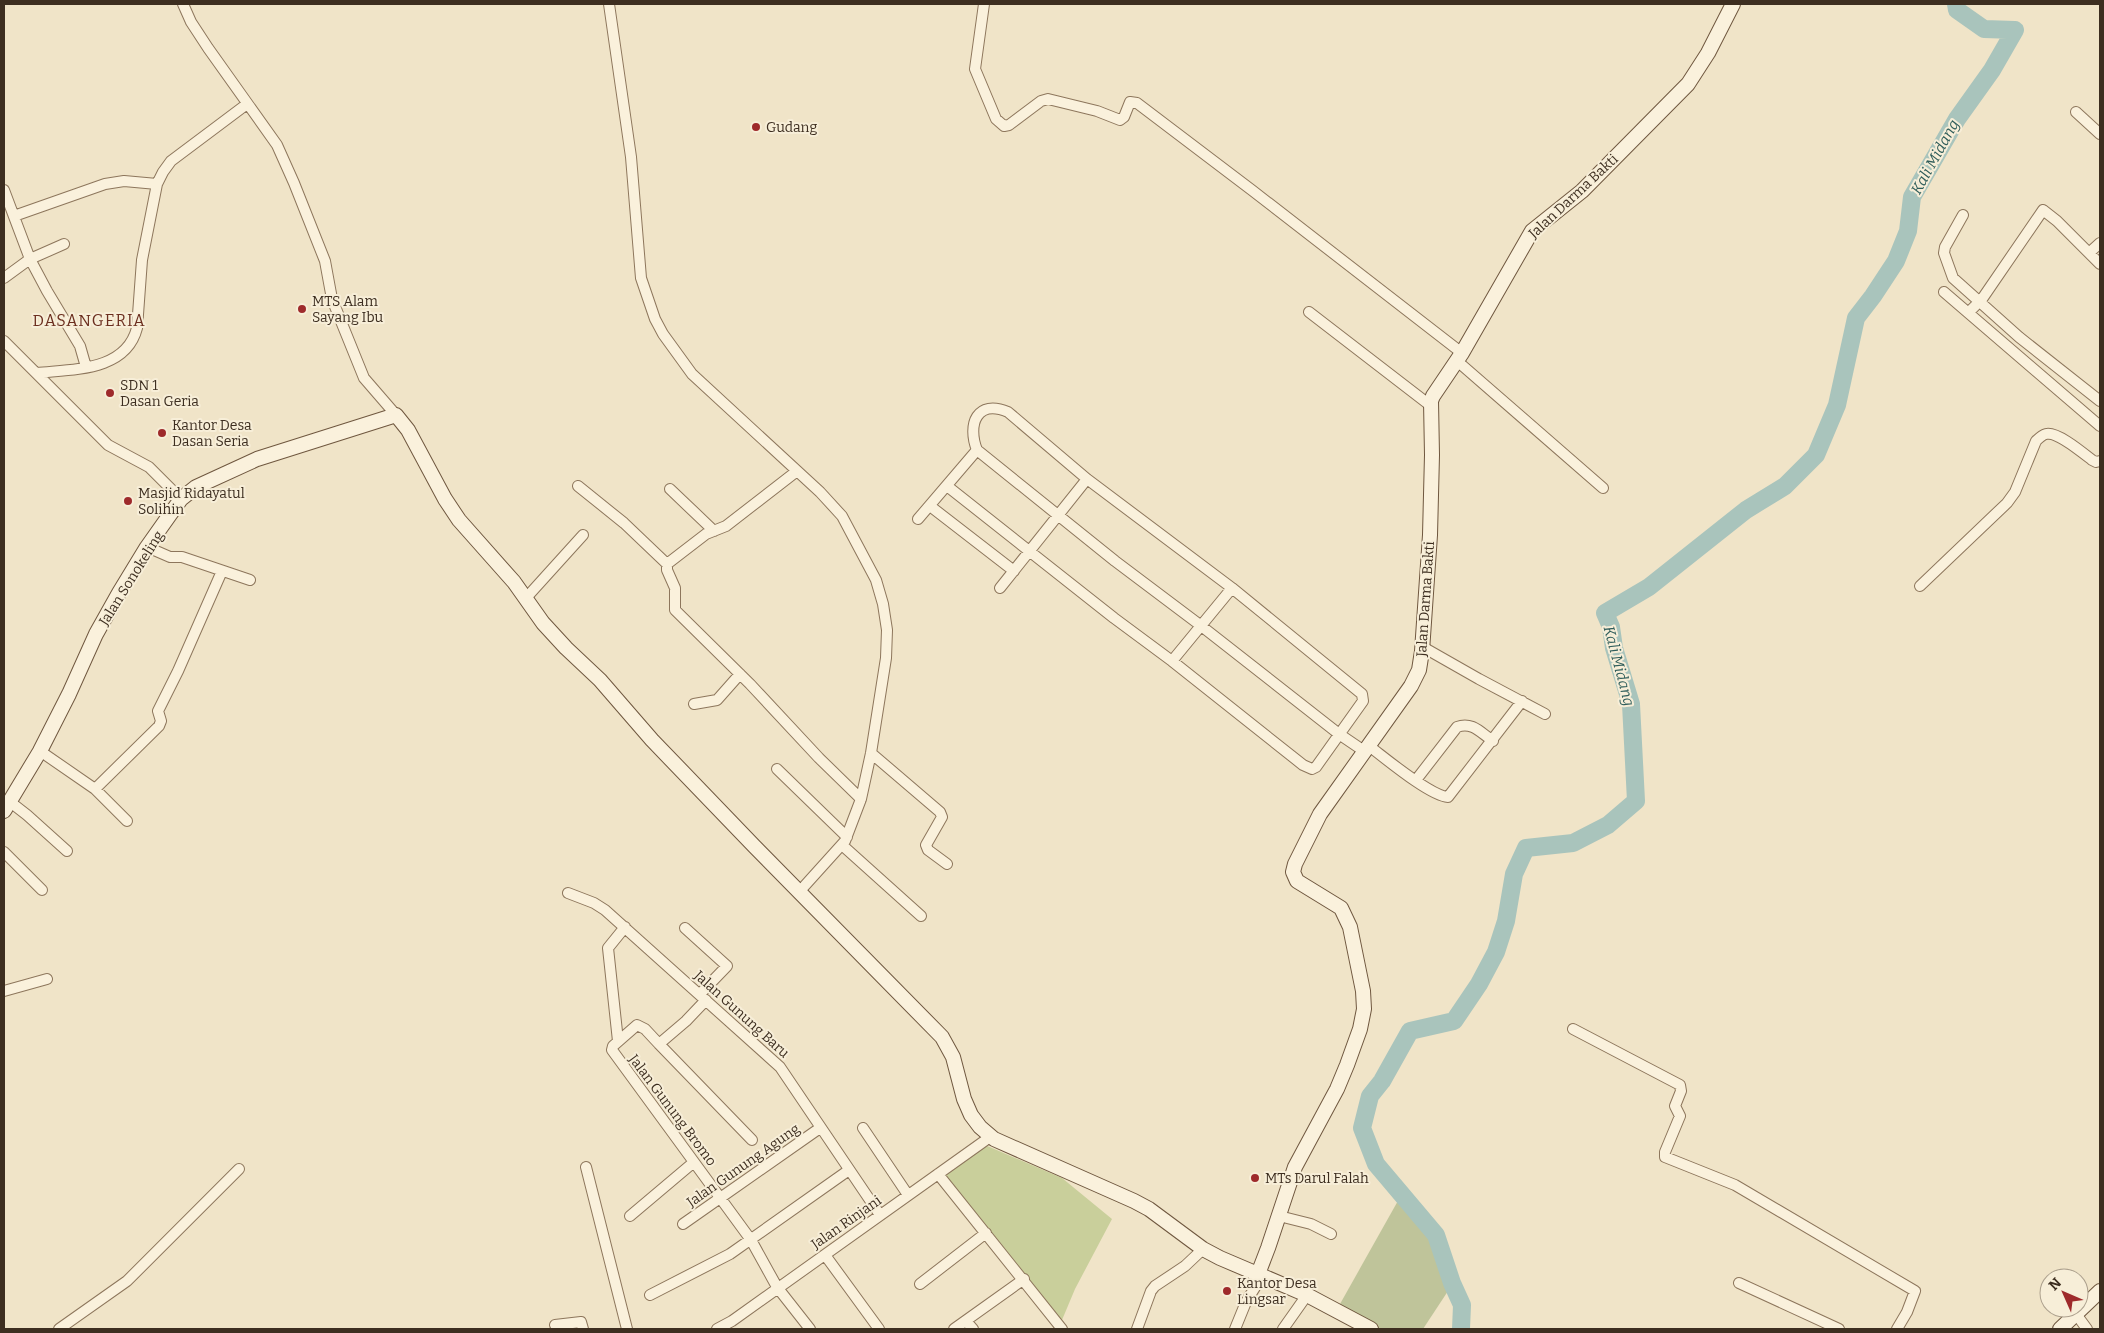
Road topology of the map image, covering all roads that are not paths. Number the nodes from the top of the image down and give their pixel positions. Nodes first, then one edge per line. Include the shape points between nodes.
1 (182, 4) edge
2 (609, 4) edge
3 (984, 4) edge
4 (1733, 4) edge
5 (247, 104) junction
6 (2076, 112) dead end
7 (2100, 134) edge
8 (157, 184) junction
9 (4, 190) edge
10 (1963, 215) dead end
11 (14, 216) junction
12 (2100, 242) edge
13 (64, 244) dead end
14 (2089, 253) junction
15 (30, 259) junction
16 (2100, 264) edge
17 (4, 278) edge
18 (1944, 292) dead end
19 (1980, 301) junction
20 (1310, 312) dead end
21 (1969, 312) junction
22 (4, 341) edge
23 (1459, 357) junction
24 (81, 368) junction
25 (42, 372) junction
26 (2100, 401) edge
27 (1431, 406) junction
28 (393, 416) junction
29 (2100, 426) edge
30 (977, 450) junction
31 (2100, 461) edge
32 (797, 471) junction
33 (1087, 479) junction
34 (578, 486) dead end
35 (947, 486) junction
36 (1603, 488) dead end
37 (670, 489) dead end
38 (181, 499) junction
39 (930, 506) junction
40 (1059, 515) junction
41 (918, 519) dead end
42 (714, 530) junction
43 (583, 535) dead end
44 (147, 547) junction
45 (1030, 550) junction
46 (667, 564) junction
47 (222, 571) junction
48 (1014, 571) junction
49 (250, 580) dead end
50 (1920, 586) dead end
51 (1000, 588) dead end
52 (1232, 588) junction
53 (526, 598) junction
54 (1200, 625) junction
55 (1422, 646) junction
56 (1172, 661) junction
57 (740, 674) junction
58 (1522, 701) junction
59 (694, 704) dead end
60 (1545, 714) dead end
61 (1339, 734) junction
62 (1493, 741) junction
63 (1367, 748) junction
64 (40, 751) junction
65 (871, 753) junction
66 (777, 769) dead end
67 (1416, 780) junction
68 (95, 789) junction
69 (861, 800) junction
70 (7, 806) edge
71 (127, 822) dead end
72 (845, 841) junction
73 (66, 851) dead end
74 (4, 852) edge
75 (947, 864) dead end
76 (42, 890) dead end
77 (799, 892) junction
78 (568, 893) dead end
79 (921, 916) dead end
80 (625, 927) junction
81 (685, 928) dead end
82 (47, 979) dead end
83 (4, 991) edge
84 (703, 997) junction
85 (1573, 1029) dead end
86 (618, 1041) junction
87 (658, 1044) junction
88 (820, 1128) junction
89 (863, 1128) dead end
90 (990, 1136) junction
91 (752, 1140) dead end
92 (694, 1162) junction
93 (586, 1167) dead end
94 (239, 1168) dead end
95 (849, 1170) junction
96 (938, 1174) junction
97 (908, 1195) junction
98 (721, 1197) junction
99 (880, 1215) junction
100 (630, 1216) dead end
101 (1279, 1216) junction
102 (683, 1224) dead end
103 (986, 1233) junction
104 (1331, 1234) dead end
105 (751, 1240) junction
106 (1203, 1249) junction
107 (825, 1255) junction
108 (1260, 1275) junction
109 (1024, 1280) junction
110 (1739, 1283) dead end
111 (920, 1284) dead end
112 (778, 1287) junction
113 (2100, 1291) edge
114 (650, 1295) dead end
115 (1307, 1295) junction
116 (2089, 1302) edge
117 (2072, 1318) edge
118 (2079, 1318) edge
119 (556, 1325) dead end
120 (970, 1325) edge
121 (59, 1329) edge
122 (583, 1329) edge
123 (627, 1329) edge
124 (717, 1329) edge
125 (810, 1329) edge
126 (879, 1329) edge
127 (954, 1329) edge
128 (1062, 1329) edge
129 (1137, 1329) edge
130 (1234, 1329) edge
131 (1283, 1329) edge
132 (1371, 1329) edge
133 (1839, 1329) edge
134 (1897, 1329) edge
135 (2060, 1329) edge
136 (2087, 1329) edge

1 - 5 street
2 - 32 street via 631,157 641,278 647,300 663,334 692,374
3 - 23 street via 975,69 1001,124 1009,125 1048,99 1120,120 1130,102 1137,102
4 - 23 street, Jalan Darma Bakti via 1688,84 1582,191 1532,231
5 - 8 street via 171,161
5 - 28 street via 277,146 294,183 325,261 332,300 364,378
6 - 7 street
8 - 11 street via 105,184
8 - 24 street via 142,260 134,338 116,358
9 - 11 street
10 - 19 street via 1945,247 1945,259 1956,282
11 - 15 street
12 - 14 street
13 - 15 street
14 - 16 street
14 - 19 street via 2042,210
15 - 17 street
15 - 24 street via 80,346
18 - 21 street
19 - 21 street
19 - 26 street via 2019,337
20 - 27 street
21 - 29 street
22 - 25 street
23 - 27 street, Jalan Darma Bakti via 1436,390
23 - 36 street
24 - 25 street
25 - 38 street via 108,445 148,467
27 - 55 street, Jalan Darma Bakti via 1430,536
28 - 38 street, Jalan Sonokeling via 243,464
28 - 53 street via 408,430 459,520
30 - 33 street via 973,439 976,418 985,409 995,407 1016,418
30 - 35 street
30 - 40 street
31 - 50 street via 2096,462 2055,435 2040,437 2015,492
32 - 42 street via 726,526
32 - 65 street via 842,516 882,598 887,644
33 - 40 street
33 - 52 street
34 - 46 street via 630,528
35 - 39 street
35 - 45 street
37 - 42 street
38 - 44 street, Jalan Sonokeling
39 - 41 street
39 - 48 street
40 - 45 street
40 - 54 street
42 - 46 street
43 - 53 street
44 - 47 street via 170,557 182,557
44 - 64 street, Jalan Sonokeling via 96,634
45 - 48 street
45 - 56 street
46 - 57 street via 675,588 675,610
47 - 49 street
47 - 68 street via 158,711 159,726
48 - 51 street
52 - 54 street
52 - 61 street via 1362,694 1363,701
53 - 77 street via 561,644 600,680 652,740
54 - 56 street
54 - 61 street
55 - 58 street
55 - 63 street, Jalan Darma Bakti via 1420,665 1411,686
56 - 61 street via 1308,768 1316,767
57 - 59 street via 717,700
57 - 69 street
58 - 60 street
58 - 62 street
61 - 63 street
62 - 67 street via 1448,797
62 - 67 street via 1473,727 1463,724 1457,727
63 - 67 street
63 - 101 street, Jalan Darma Bakti via 1312,827 1293,872 1297,881 1341,908 1350,927 1364,1009 1344,1074 1294,1167
64 - 68 street
64 - 70 street, Jalan Sonokeling
65 - 69 street
65 - 75 street via 940,812 940,822 926,845
66 - 72 street
68 - 71 street
69 - 72 street
70 - 73 street via 27,814
72 - 77 street
72 - 79 street
74 - 76 street
77 - 90 street via 942,1037 953,1057 967,1107
78 - 80 street, Jalan Gunung Baru via 600,906
80 - 84 street, Jalan Gunung Baru
80 - 86 street via 608,948
81 - 84 street via 727,966
82 - 83 street
84 - 87 street via 686,1021
84 - 88 street, Jalan Gunung Baru via 780,1067
85 - 134 street via 1681,1087 1675,1106 1680,1116 1665,1157 1735,1185 1914,1291
86 - 87 street, Jalan Gunung Bromo via 637,1025 646,1029
86 - 92 street, Jalan Gunung Bromo via 612,1052
87 - 91 street
88 - 95 street, Jalan Gunung Baru
88 - 98 street, Jalan Gunung Agung
89 - 97 street
90 - 96 street, Jalan Rinjani
90 - 106 street via 1149,1209
92 - 98 street, Jalan Gunung Bromo
92 - 100 street
93 - 123 street
94 - 121 street via 127,1281
95 - 99 street, Jalan Gunung Baru
95 - 105 street
96 - 97 street, Jalan Rinjani
96 - 103 street
97 - 99 street, Jalan Rinjani
98 - 102 street, Jalan Gunung Agung
98 - 105 street, Jalan Gunung Bromo
99 - 107 street, Jalan Rinjani
101 - 104 street via 1311,1224
101 - 108 street, Jalan Darma Bakti
103 - 109 street
103 - 111 street
105 - 112 street, Jalan Gunung Bromo
105 - 114 street
106 - 108 street
106 - 129 street via 1155,1286
107 - 112 street, Jalan Rinjani
107 - 126 street
108 - 115 street
108 - 130 street, Jalan Darma Bakti
109 - 120 street
109 - 128 street
110 - 133 street
112 - 124 street, Jalan Rinjani
112 - 125 street, Jalan Gunung Bromo
113 - 116 street
115 - 131 street
115 - 132 street
117 - 135 street
118 - 136 street
119 - 122 street via 581,1322
120 - 127 street

